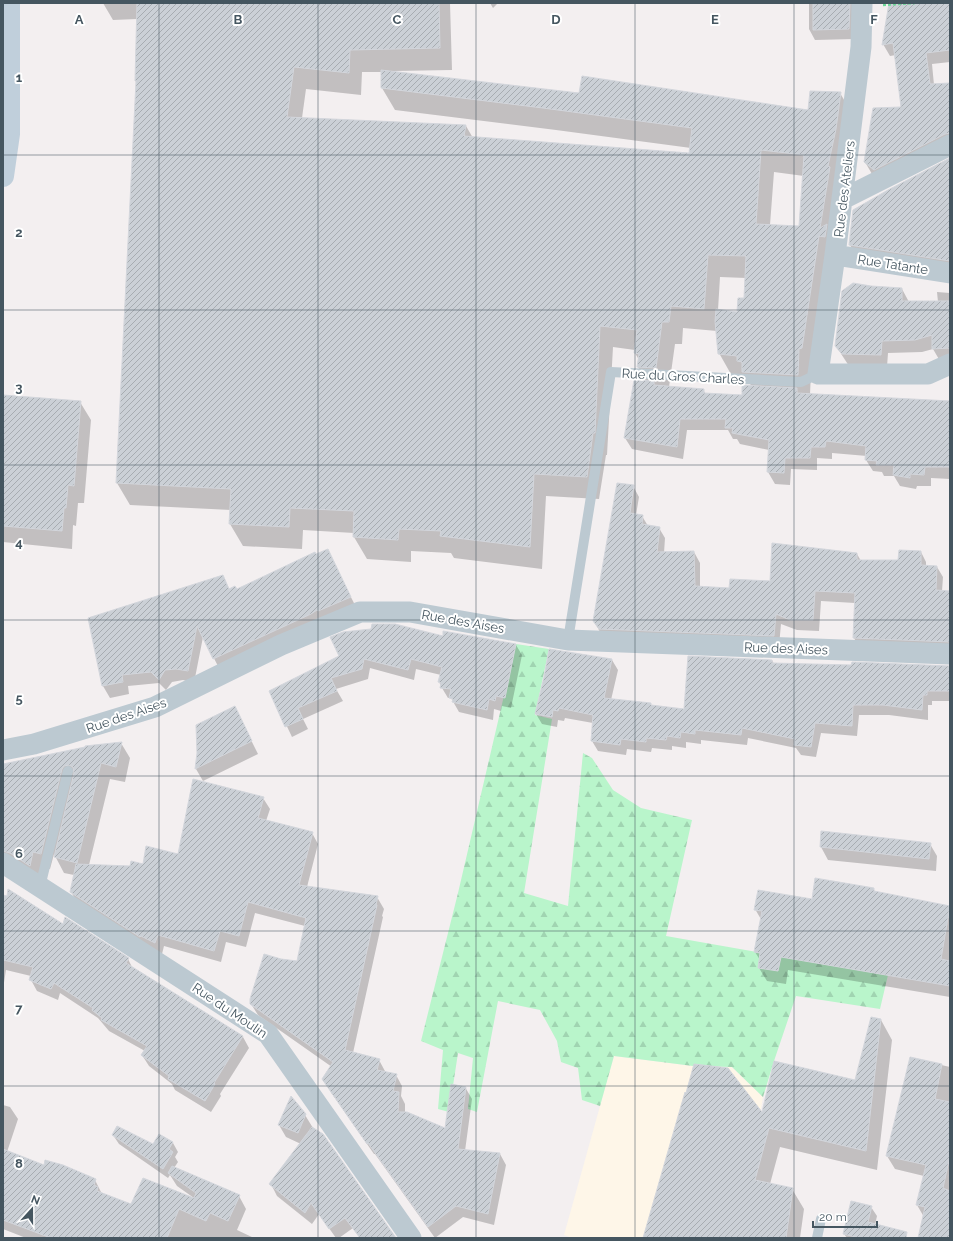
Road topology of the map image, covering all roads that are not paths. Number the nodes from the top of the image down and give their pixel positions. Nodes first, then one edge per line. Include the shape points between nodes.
1 (9, 3) edge
2 (862, 5) edge
3 (950, 145) edge
4 (3, 176) edge
5 (843, 199) junction
6 (836, 255) junction
7 (950, 273) edge
8 (950, 364) edge
9 (818, 374) junction
10 (568, 640) junction
11 (950, 654) edge
12 (3, 750) edge
13 (68, 771) dead end
14 (3, 863) edge
15 (40, 887) junction
16 (821, 1219) dead end
17 (411, 1238) edge
18 (817, 1238) edge

1 - 4 main road via 9,134
2 - 5 street, Rue des Ateliers via 861,47
3 - 5 street
5 - 6 street, Rue des Ateliers
6 - 7 street, Rue Tatante
6 - 9 street, Rue des Ateliers
8 - 9 street, Rue du Gros Charles via 928,374
9 - 10 lane, Rue du Gros Charles via 801,382 611,372
10 - 11 street, Rue des Aises
10 - 12 street, Rue des Aises via 410,612 360,612 281,645 155,707 34,744
13 - 15 lane
14 - 15 street, Rue du Moulin
15 - 17 street, Rue du Moulin via 268,1034
16 - 18 lane

